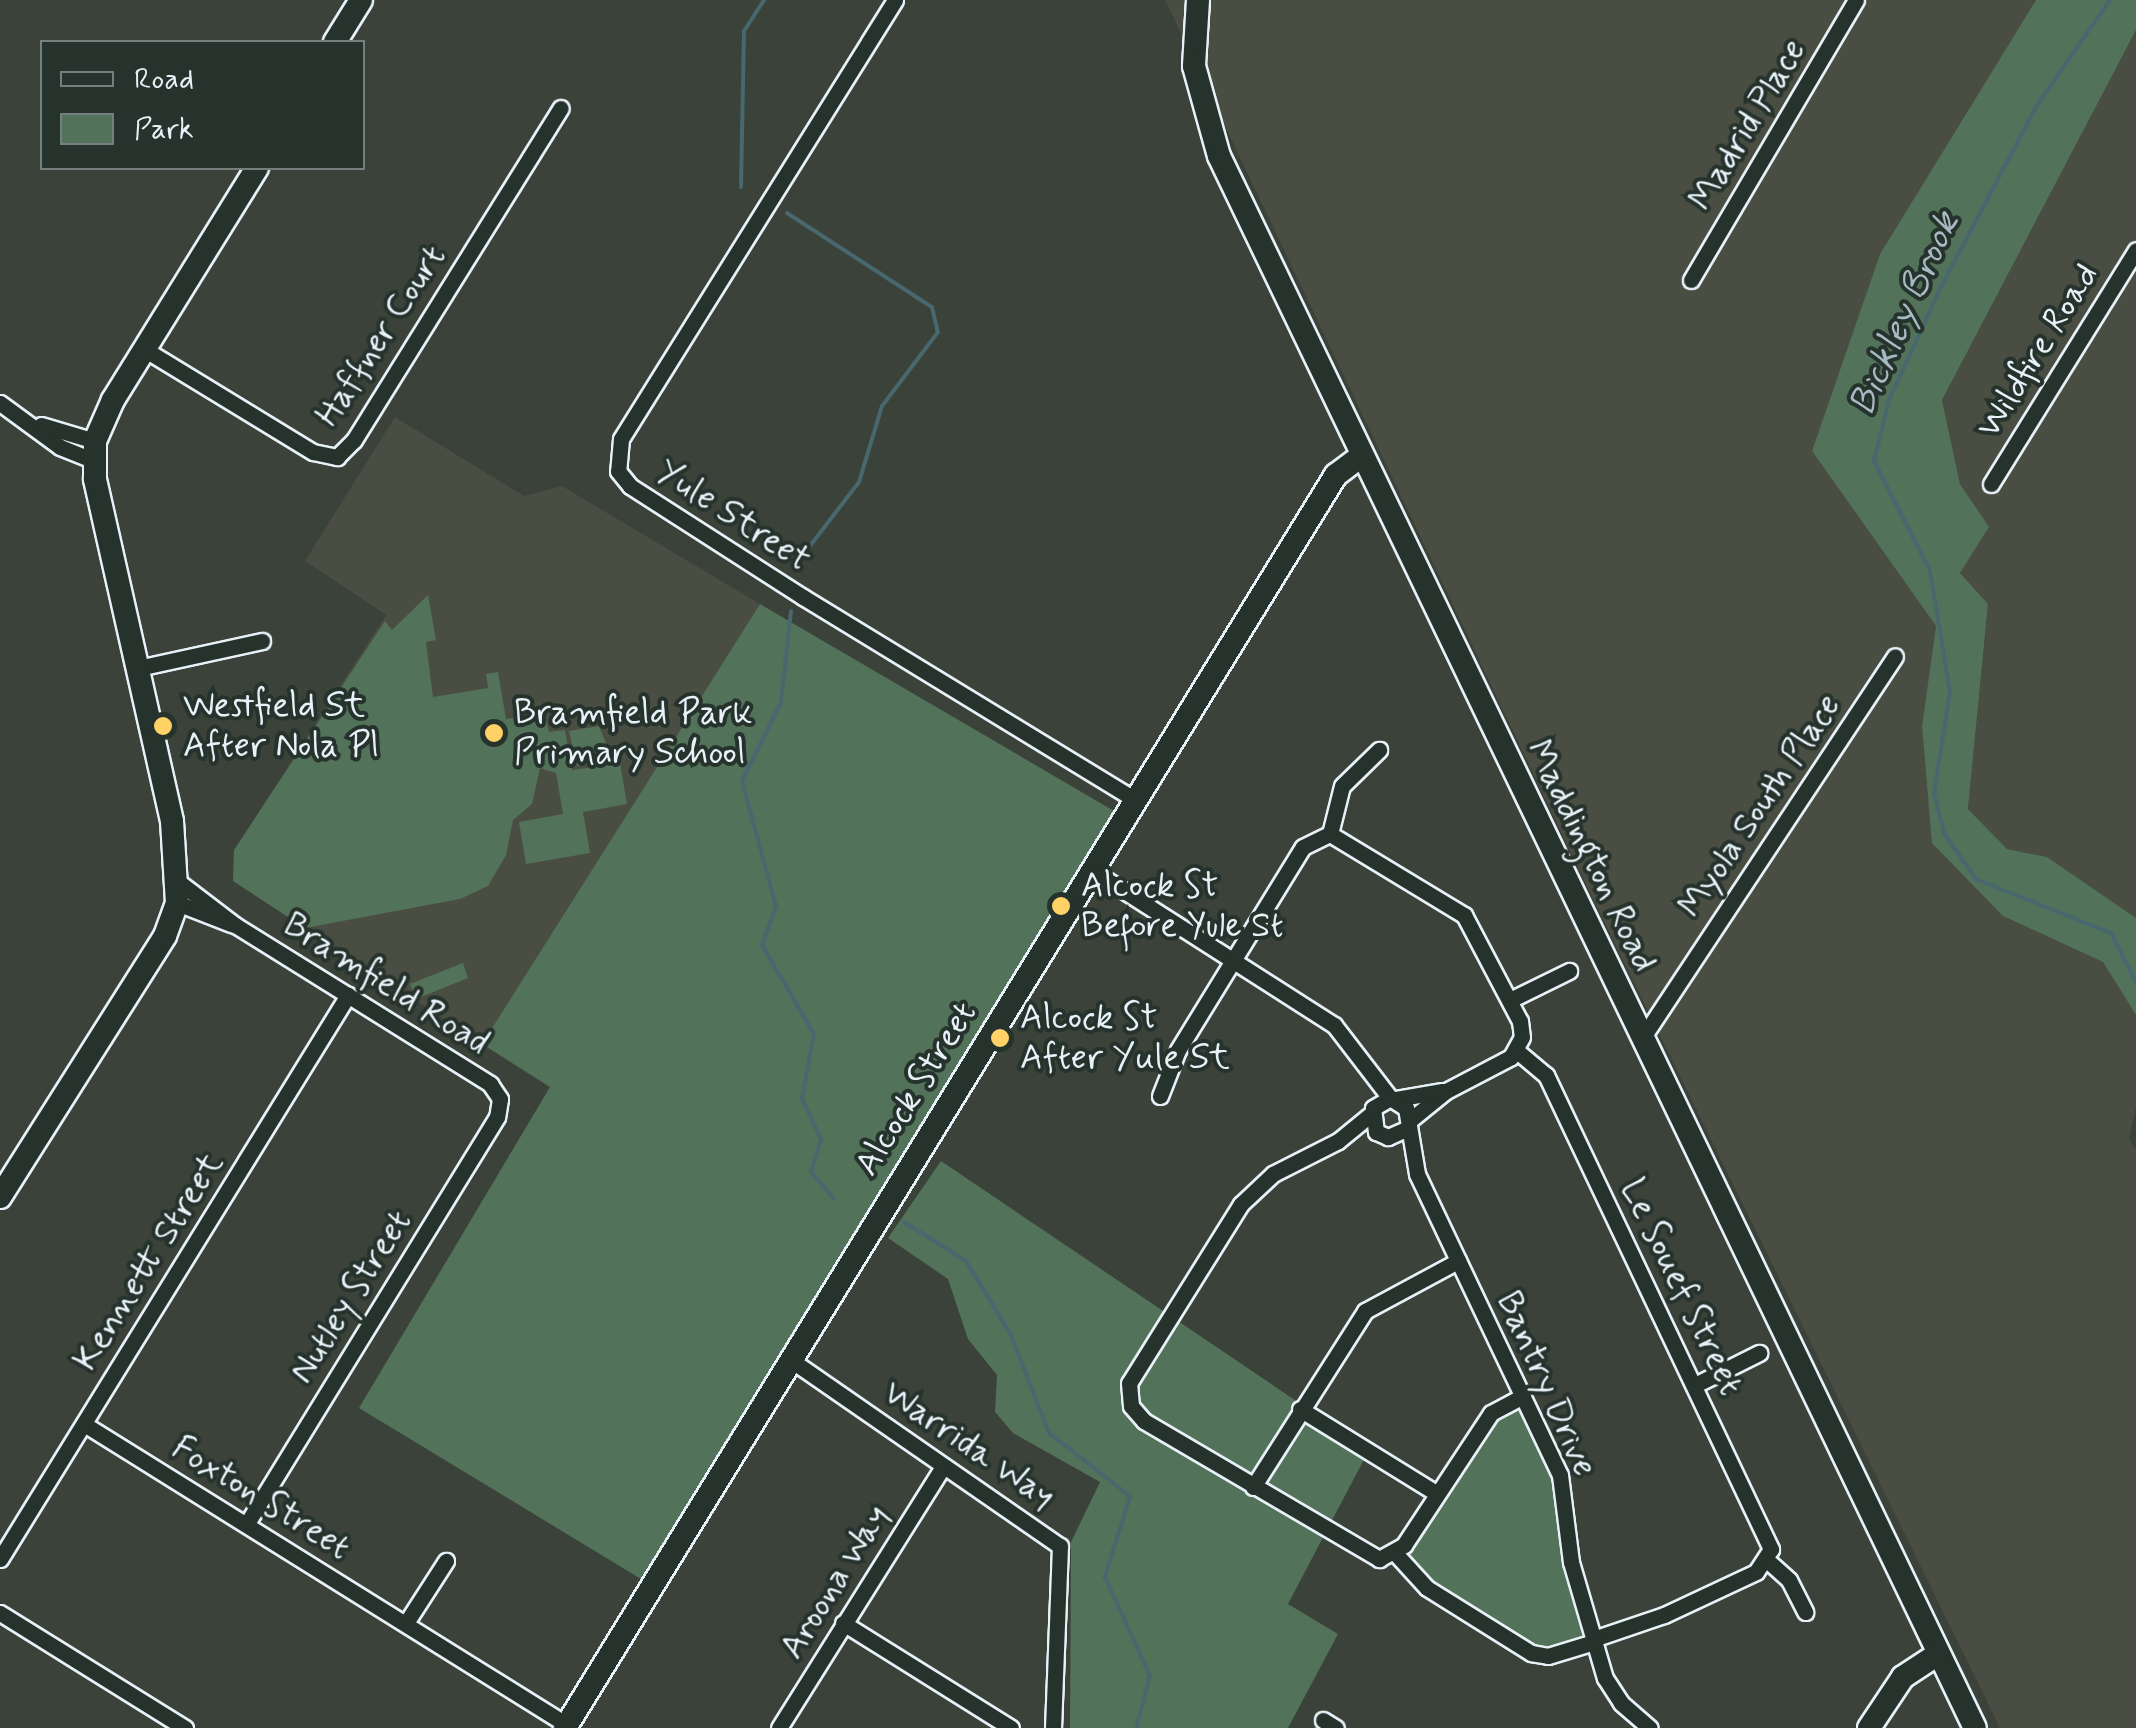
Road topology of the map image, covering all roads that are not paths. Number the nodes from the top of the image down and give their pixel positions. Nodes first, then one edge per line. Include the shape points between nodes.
1 (361, 0) edge
2 (895, 0) edge
3 (1198, 0) edge
4 (1856, 0) edge
5 (335, 40) edge
6 (561, 108) dead end
7 (256, 170) edge
8 (2136, 250) edge
9 (1691, 280) dead end
10 (144, 349) junction
11 (0, 403) edge
12 (94, 450) junction
13 (1364, 466) junction
14 (1991, 484) dead end
15 (262, 641) dead end
16 (1895, 656) dead end
17 (138, 668) junction
18 (1379, 750) dead end
19 (1136, 800) junction
20 (1330, 834) junction
21 (1093, 872) junction
22 (179, 893) junction
23 (1234, 961) junction
24 (1569, 971) dead end
25 (348, 996) junction
26 (1510, 1000) junction
27 (1641, 1040) junction
28 (1516, 1051) junction
29 (1361, 1061) junction
30 (1446, 1091) junction
31 (1160, 1096) dead end
32 (500, 1098) joint
33 (1393, 1099) junction
34 (1372, 1111) junction
35 (1407, 1125) junction
36 (1385, 1136) junction
37 (1338, 1142) junction
38 (1417, 1174) junction
39 (0, 1197) edge
40 (1458, 1261) junction
41 (1759, 1353) dead end
42 (790, 1360) junction
43 (1695, 1385) junction
44 (1523, 1396) junction
45 (1300, 1409) junction
46 (84, 1424) junction
47 (942, 1468) junction
48 (1252, 1487) junction
49 (1436, 1493) junction
50 (248, 1524) junction
51 (1395, 1553) junction
52 (0, 1559) edge
53 (1768, 1561) junction
54 (446, 1562) dead end
55 (1805, 1612) dead end
56 (0, 1613) edge
57 (842, 1622) junction
58 (406, 1623) junction
59 (1593, 1640) junction
60 (1942, 1662) junction
61 (566, 1726) edge
62 (185, 1728) edge
63 (779, 1728) edge
64 (1011, 1728) edge
65 (1053, 1728) edge
66 (1650, 1728) edge
67 (1869, 1728) edge
68 (1974, 1728) edge

1 - 5 main road
2 - 19 street, Yule Street via 621,438 618,471 630,486 787,586
3 - 13 main road, Maddington Road via 1194,66 1202,109
4 - 9 street, Madrid Place
6 - 10 street, Haffner Court via 337,458 313,452
7 - 10 main road
8 - 14 street, Wildfire Road
10 - 12 main road
11 - 12 street via 60,446
12 - 17 main road
13 - 19 main road, Alcock Street via 1336,476
13 - 27 main road, Maddington Road
15 - 17 street
16 - 27 street, Myola South Place
17 - 22 main road
18 - 20 street via 1342,786
19 - 21 main road, Alcock Street
20 - 23 street via 1303,847
20 - 26 street via 1464,916
21 - 23 street
21 - 42 main road, Alcock Street
22 - 25 street, Bramfield Road
22 - 39 main road via 164,936
23 - 29 street via 1334,1025
23 - 31 street via 1178,1050
24 - 26 street
25 - 32 street, Bramfield Road via 490,1084
25 - 46 street, Kennett Street
26 - 28 street via 1522,1029
27 - 60 main road, Maddington Road
28 - 30 street
28 - 43 street, Le Souef Street via 1546,1076
29 - 33 street
29 - 34 street
30 - 33 street
30 - 35 street
32 - 50 street, Nutley Street via 497,1117
33 - 34 street
33 - 35 street, Bantry Drive
34 - 36 street, Bantry Drive
34 - 37 street
35 - 36 street
35 - 38 street, Bantry Drive
36 - 37 street
36 - 38 street, Bantry Drive
37 - 48 street via 1273,1174 1241,1204 1129,1383 1131,1406 1144,1421
38 - 40 street, Bantry Drive
40 - 44 street, Bantry Drive
40 - 45 street via 1365,1311
41 - 43 street
42 - 47 street, Warrida Way
42 - 61 main road, Alcock Street
43 - 53 street, Le Souef Street via 1768,1536
44 - 49 street via 1491,1414
44 - 59 street, Bantry Drive via 1560,1475 1571,1562
45 - 48 street
45 - 49 street
46 - 50 street, Foxton Street
46 - 52 street, Kennett Street
47 - 57 street, Aroona Way
47 - 65 street, Warrida Way via 1060,1546
48 - 51 street via 1367,1557
49 - 51 street
50 - 58 street, Foxton Street
51 - 59 street via 1426,1588 1532,1653 1548,1656
53 - 55 street, Le Souef Street via 1789,1580
53 - 59 street via 1664,1616
54 - 58 street
56 - 62 street
57 - 63 street, Aroona Way
57 - 64 street
58 - 61 street, Foxton Street
59 - 66 street, Bantry Drive via 1621,1703
60 - 67 main road via 1890,1693
60 - 68 main road, Maddington Road

